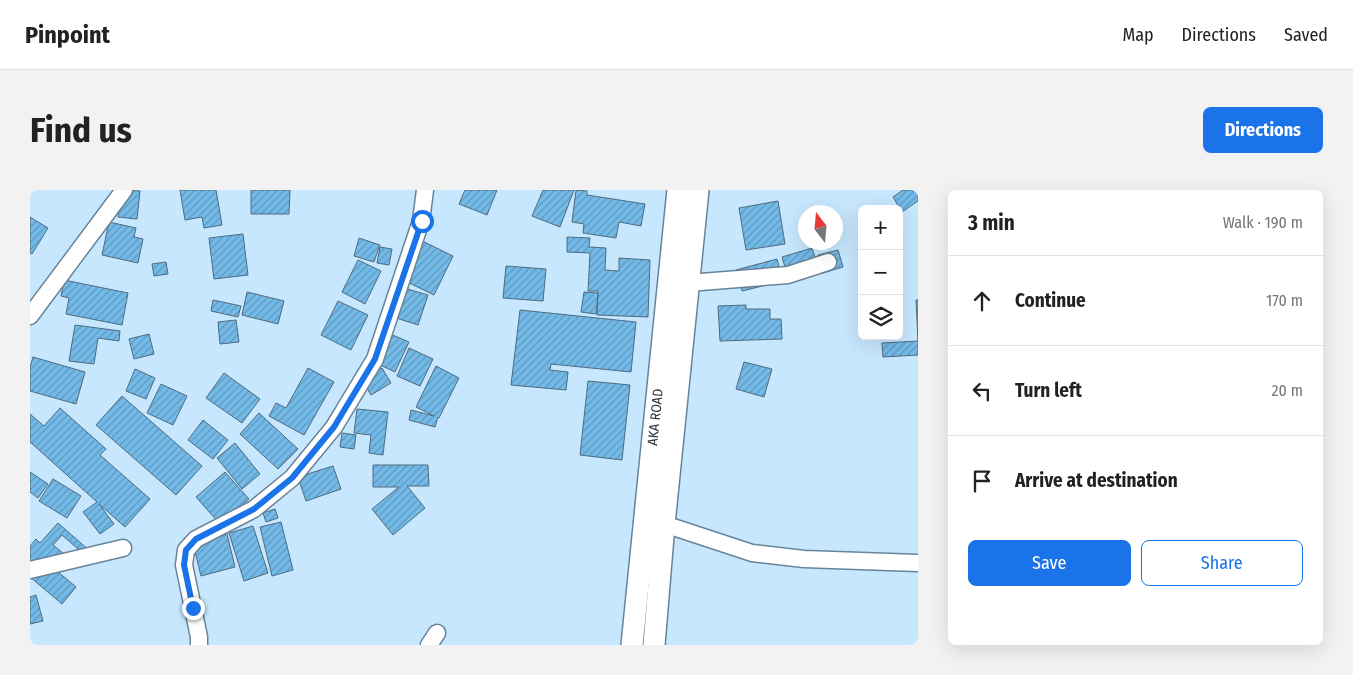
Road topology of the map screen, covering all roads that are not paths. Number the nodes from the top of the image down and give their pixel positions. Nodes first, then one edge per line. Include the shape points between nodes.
1 (124, 190) edge
2 (425, 190) edge
3 (678, 190) edge
4 (698, 190) edge
5 (828, 262) dead end
6 (688, 282) junction
7 (30, 316) edge
8 (664, 524) junction
9 (123, 548) dead end
10 (918, 563) edge
11 (30, 570) edge
12 (199, 645) edge
13 (632, 645) edge
14 (654, 645) edge

1 - 7 street
2 - 12 street via 422,221 375,359 334,427 292,478 254,509 196,539 186,550 184,565
3 - 13 main road, AKA ROAD
4 - 6 main road, AKA ROAD
5 - 6 street via 788,275
6 - 8 main road, AKA ROAD
8 - 10 street via 752,553 804,559
8 - 14 main road, AKA ROAD
9 - 11 street

